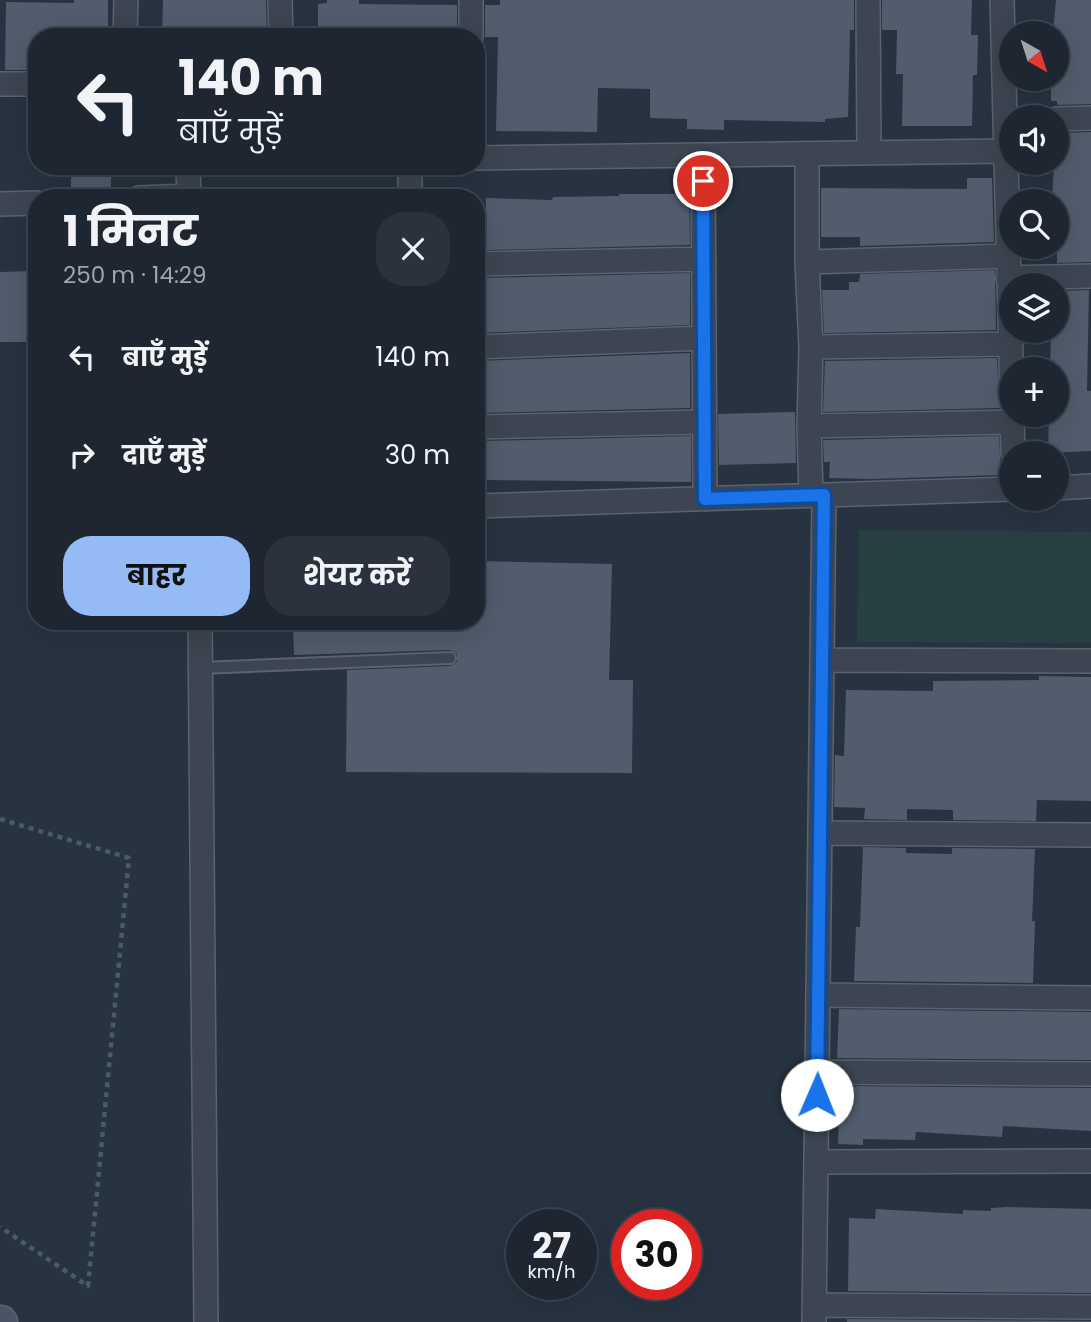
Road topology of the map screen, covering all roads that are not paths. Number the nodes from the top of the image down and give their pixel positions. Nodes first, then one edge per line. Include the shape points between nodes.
1 (126, 0) edge
2 (280, 0) edge
3 (471, 0) edge
4 (868, 0) edge
5 (1002, 0) edge
6 (125, 28) edge
7 (281, 28) edge
8 (471, 28) edge
9 (0, 84) edge
10 (28, 84) edge
11 (1007, 105) edge
12 (1091, 118) edge
13 (1069, 119) edge
14 (999, 151) edge
15 (869, 153) junction
16 (807, 154) junction
17 (703, 155) junction
18 (485, 158) edge
19 (1006, 175) edge
20 (28, 202) edge
21 (0, 204) edge
22 (704, 259) junction
23 (807, 262) junction
24 (485, 264) edge
25 (1008, 267) junction
26 (1091, 276) edge
27 (704, 338) junction
28 (1009, 344) junction
29 (485, 347) edge
30 (811, 348) junction
31 (1010, 357) edge
32 (999, 413) edge
33 (704, 422) junction
34 (809, 426) junction
35 (485, 427) edge
36 (1091, 486) edge
37 (1069, 487) edge
38 (999, 489) edge
39 (817, 495) junction
40 (705, 499) junction
41 (485, 506) edge
42 (200, 630) edge
43 (450, 658) dead end
44 (822, 660) junction
45 (1091, 661) edge
46 (200, 668) junction
47 (820, 833) junction
48 (1091, 835) edge
49 (818, 995) junction
50 (1091, 998) edge
51 (818, 1072) junction
52 (1091, 1074) edge
53 (1091, 1161) edge
54 (816, 1162) junction
55 (1091, 1307) edge
56 (815, 1314) edge
57 (206, 1322) edge

1 - 6 street
2 - 7 street
3 - 8 street
4 - 15 street
5 - 11 street
9 - 10 street
12 - 13 street
14 - 15 street
15 - 16 street
16 - 17 street
16 - 23 street
17 - 18 street
17 - 22 street
19 - 25 street
20 - 21 street
22 - 24 street
22 - 27 street
23 - 25 street
23 - 30 street
25 - 26 street
25 - 28 street
27 - 29 street
27 - 33 street
28 - 30 street
28 - 31 street
30 - 34 street
32 - 34 street
33 - 35 street
33 - 40 street
34 - 39 street
36 - 37 street
38 - 39 street
39 - 40 street
39 - 44 street
40 - 41 street
42 - 46 street
43 - 46 lane
44 - 45 street
44 - 47 street
46 - 57 street
47 - 48 street
47 - 49 street
49 - 50 street
49 - 51 street
51 - 52 street
51 - 54 street
53 - 54 street
54 - 56 street
55 - 56 street

